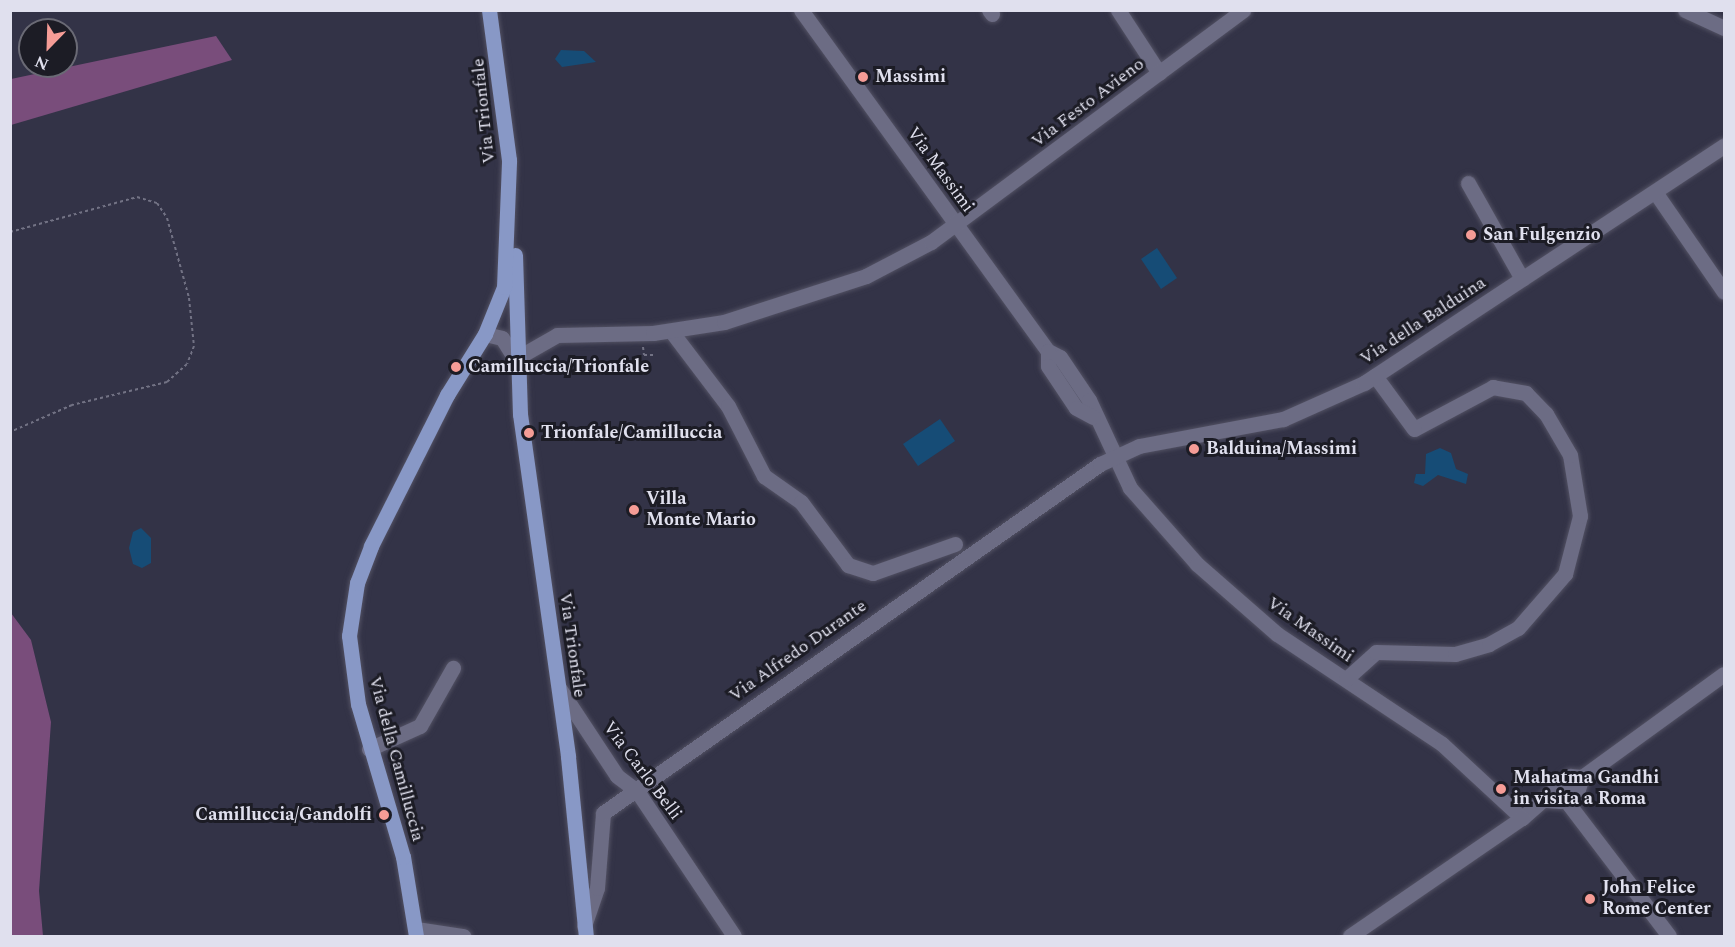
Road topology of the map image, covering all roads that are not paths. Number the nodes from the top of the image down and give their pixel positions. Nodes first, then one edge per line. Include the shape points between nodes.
1 (489, 10) edge
2 (801, 10) edge
3 (1118, 10) edge
4 (1243, 10) edge
5 (1685, 10) edge
6 (1725, 27) edge
7 (1159, 73) junction
8 (1725, 146) edge
9 (1468, 183) dead end
10 (1654, 192) junction
11 (510, 207) junction
12 (956, 224) junction
13 (1522, 279) junction
14 (1725, 292) edge
15 (671, 331) junction
16 (485, 334) junction
17 (515, 359) junction
18 (1375, 376) junction
19 (1112, 456) junction
20 (955, 544) dead end
21 (453, 668) dead end
22 (1725, 674) edge
23 (1346, 679) junction
24 (558, 688) junction
25 (369, 749) junction
26 (1582, 777) junction
27 (637, 791) junction
28 (1564, 798) junction
29 (1546, 800) junction
30 (1522, 818) junction
31 (585, 931) edge
32 (416, 933) edge
33 (463, 936) edge
34 (735, 936) edge
35 (1350, 936) edge
36 (1669, 936) edge

1 - 11 main road, Via Trionfale via 504,98
2 - 12 street, Via Massimi
3 - 7 street
4 - 7 street, Via Festo Avieno
5 - 6 street
7 - 12 street, Via Festo Avieno
8 - 10 street, Via della Balduina
9 - 13 street
10 - 13 street, Via della Balduina
10 - 14 street
11 - 16 main road, Via Trionfale via 504,287
11 - 17 main road, Via Trionfale
12 - 15 street, Via Festo Avieno via 900,261 836,288 755,314
12 - 19 street, Via Massimi via 1048,351 1066,366
13 - 18 street, Via della Balduina
15 - 17 street, Via Festo Avieno via 557,335
15 - 20 street via 728,406 764,476 801,502 848,565 873,573
16 - 17 street via 502,338
16 - 25 main road, Via della Camilluccia via 447,395 357,583 349,653
17 - 24 main road, Via Trionfale
18 - 19 street, Via della Balduina via 1283,419 1225,434 1147,444
18 - 23 street via 1414,429 1493,387 1510,386 1526,393 1546,414 1570,455 1580,516 1565,574 1518,628 1489,644 1455,654 1376,652
19 - 23 street, Via Massimi via 1146,509 1218,585 1277,634
19 - 27 street, Via Alfredo Durante
21 - 25 street via 420,726
22 - 26 street
23 - 30 street, Via Massimi via 1442,744
24 - 27 street, Via Carlo Belli via 617,776
24 - 31 main road, Via Trionfale
25 - 32 main road, Via della Camilluccia via 403,857
26 - 28 street via 1578,789
26 - 29 street via 1570,776
27 - 31 street, Via Alfredo Durante via 601,816 597,888
27 - 34 street, Via Carlo Belli
28 - 29 street
28 - 36 street
29 - 30 street
30 - 35 street
32 - 33 street

